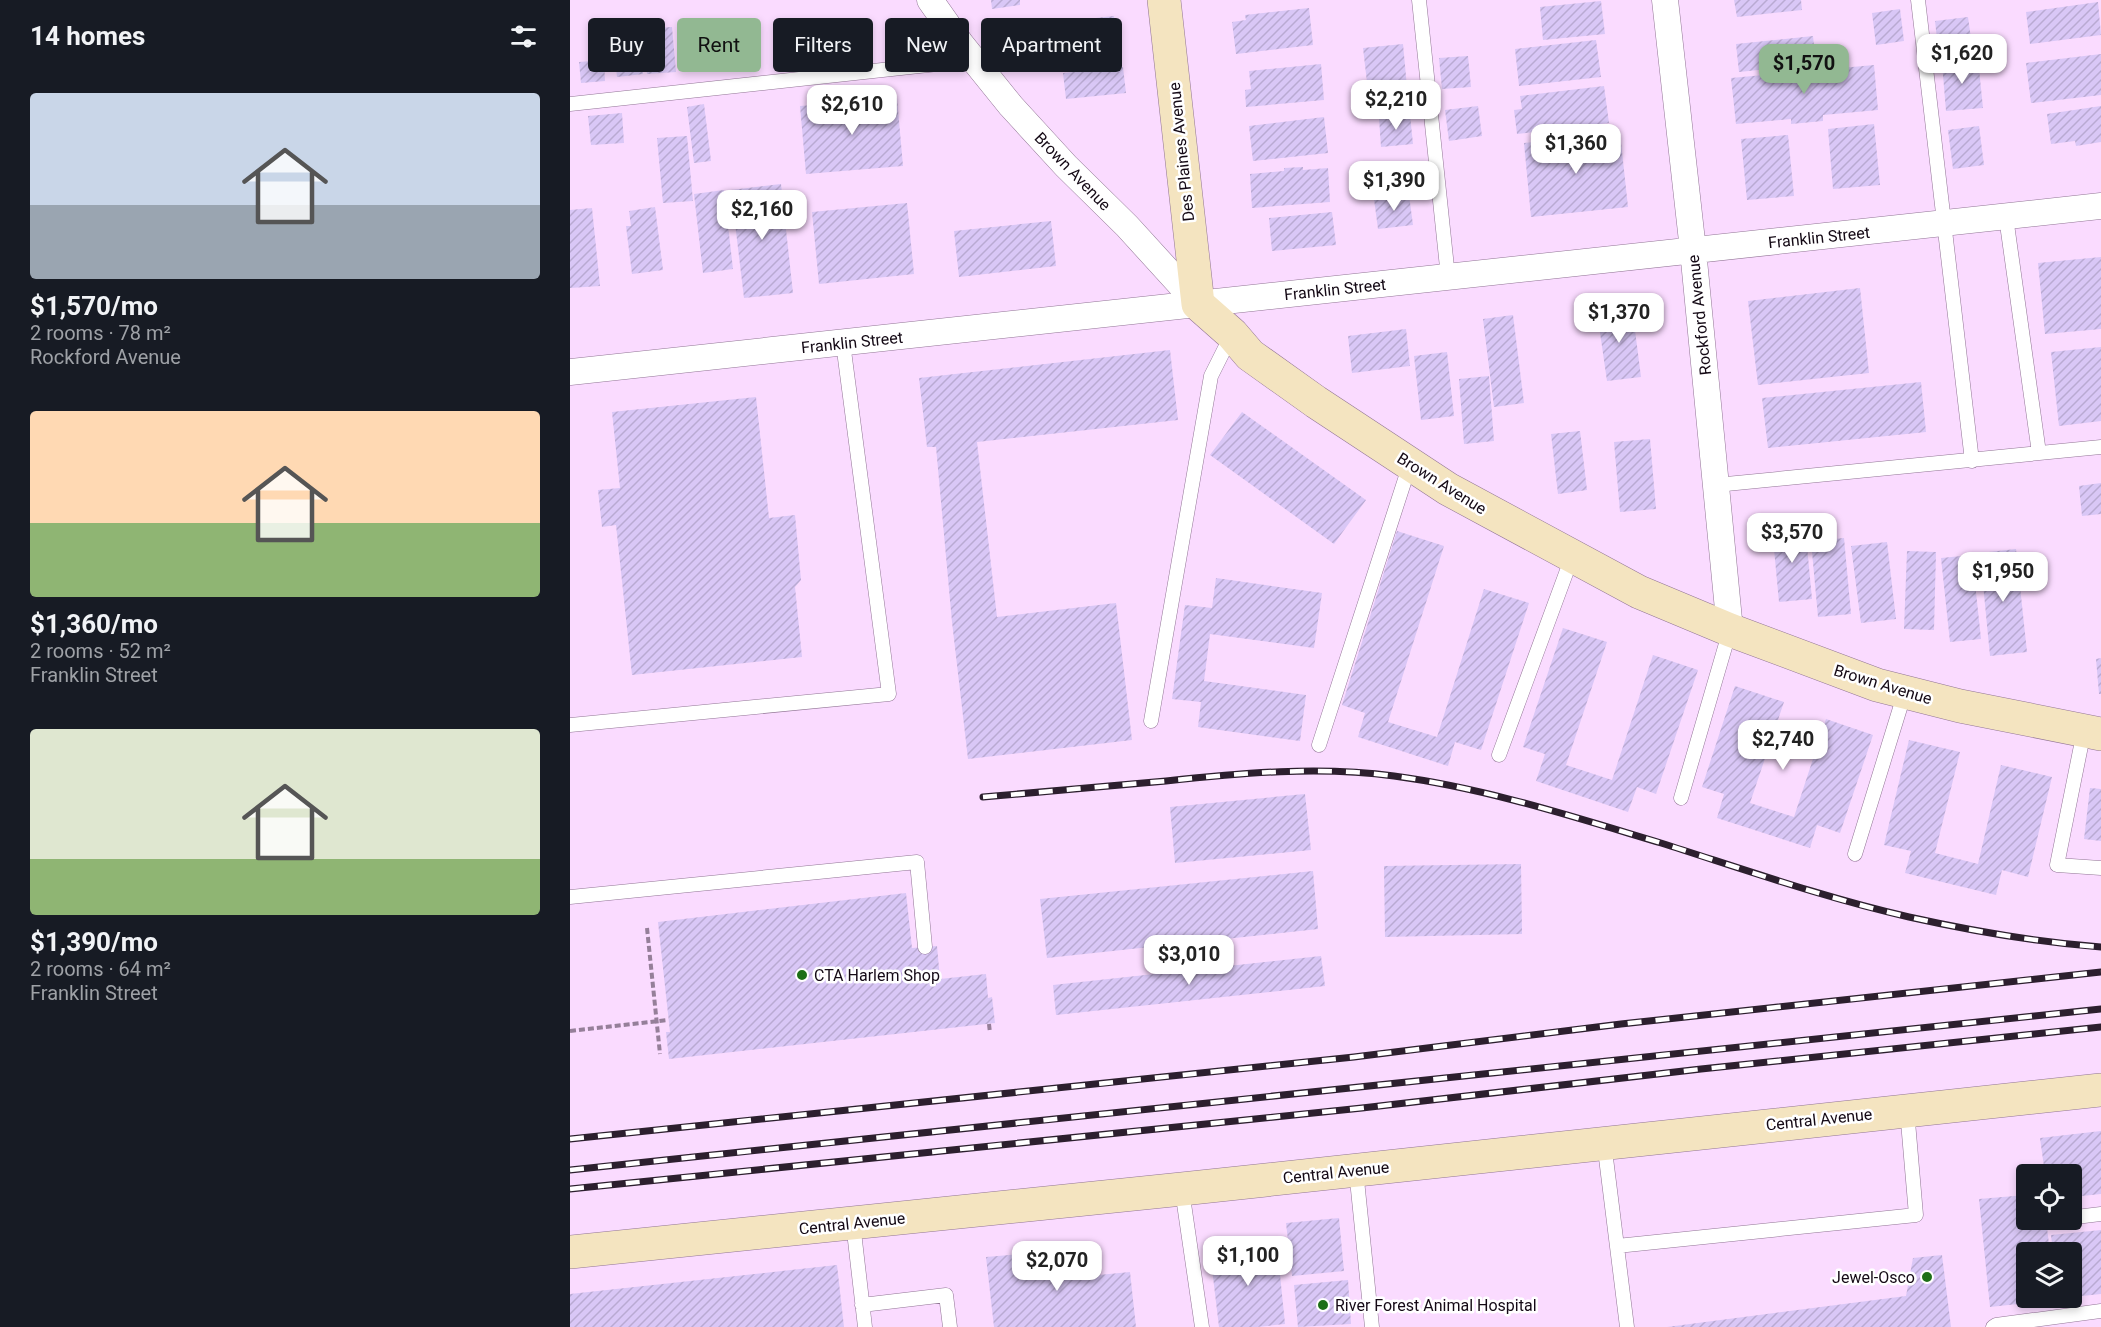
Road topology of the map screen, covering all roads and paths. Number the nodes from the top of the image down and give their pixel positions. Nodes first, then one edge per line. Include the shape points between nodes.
1 (930, 0) edge
2 (1164, 0) edge
3 (1419, 0) edge
4 (1665, 0) edge
5 (1918, 0) edge
6 (974, 60) junction
7 (570, 104) edge
8 (2101, 206) edge
9 (2006, 217) junction
10 (1943, 224) junction
11 (1693, 250) junction
12 (1448, 277) junction
13 (1198, 304) junction
14 (1232, 334) junction
15 (843, 343) junction
16 (570, 372) edge
17 (2101, 447) edge
18 (2039, 453) junction
19 (1971, 461) junction
20 (1410, 464) junction
21 (1716, 485) junction
22 (1572, 557) junction
23 (1730, 630) junction
24 (1905, 692) junction
25 (1151, 721) dead end
26 (570, 725) edge
27 (2093, 732) edge
28 (1319, 745) dead end
29 (1499, 755) dead end
30 (1681, 798) dead end
31 (1855, 854) dead end
32 (2101, 868) edge
33 (570, 897) edge
34 (647, 928) dead end
35 (926, 947) dead end
36 (668, 1020) dead end
37 (656, 1021) junction
38 (988, 1024) dead end
39 (570, 1031) edge
40 (990, 1034) dead end
41 (660, 1054) dead end
42 (2101, 1090) edge
43 (1907, 1110) junction
44 (1604, 1143) junction
45 (1356, 1170) junction
46 (1182, 1189) junction
47 (2101, 1215) edge
48 (2082, 1217) edge
49 (853, 1223) junction
50 (1617, 1246) junction
51 (570, 1252) edge
52 (862, 1305) junction
53 (2101, 1311) edge
54 (865, 1327) edge
55 (950, 1327) edge
56 (1202, 1327) edge
57 (1372, 1327) edge
58 (1627, 1327) edge
59 (1993, 1327) edge

1 - 6 street, Brown Avenue
2 - 13 street, Des Plaines Avenue
3 - 12 lane
4 - 11 street, Rockford Avenue
5 - 10 lane
6 - 7 lane
6 - 13 street, Brown Avenue via 1050,149
8 - 9 street, Franklin Street
9 - 10 street, Franklin Street
9 - 18 lane
10 - 11 street, Franklin Street
10 - 19 lane
11 - 12 street, Franklin Street
11 - 21 street, Rockford Avenue
12 - 13 street, Franklin Street
13 - 14 street, Brown Avenue
13 - 15 street, Franklin Street
14 - 20 street, Brown Avenue via 1250,355
14 - 25 lane via 1211,376
15 - 16 street, Franklin Street
15 - 26 lane via 889,694
17 - 18 lane
18 - 19 lane
19 - 21 lane
20 - 22 street, Brown Avenue
20 - 28 lane
21 - 23 street, Rockford Avenue
22 - 23 street, Brown Avenue via 1639,592
22 - 29 lane
23 - 24 street, Brown Avenue
23 - 30 lane
24 - 27 street, Brown Avenue
24 - 31 lane
27 - 32 lane via 2057,865
33 - 35 lane via 916,862
34 - 37 path
36 - 37 path
37 - 39 path
37 - 41 path
38 - 40 path
42 - 43 street, Central Avenue
43 - 44 street, Central Avenue
43 - 50 lane via 1916,1215
44 - 45 street, Central Avenue
44 - 50 lane
45 - 46 street, Central Avenue
45 - 57 lane
46 - 49 street, Central Avenue
46 - 56 lane
47 - 48 lane
49 - 51 street, Central Avenue
49 - 52 lane
50 - 58 lane
52 - 54 lane
52 - 55 lane via 946,1295
53 - 59 lane

